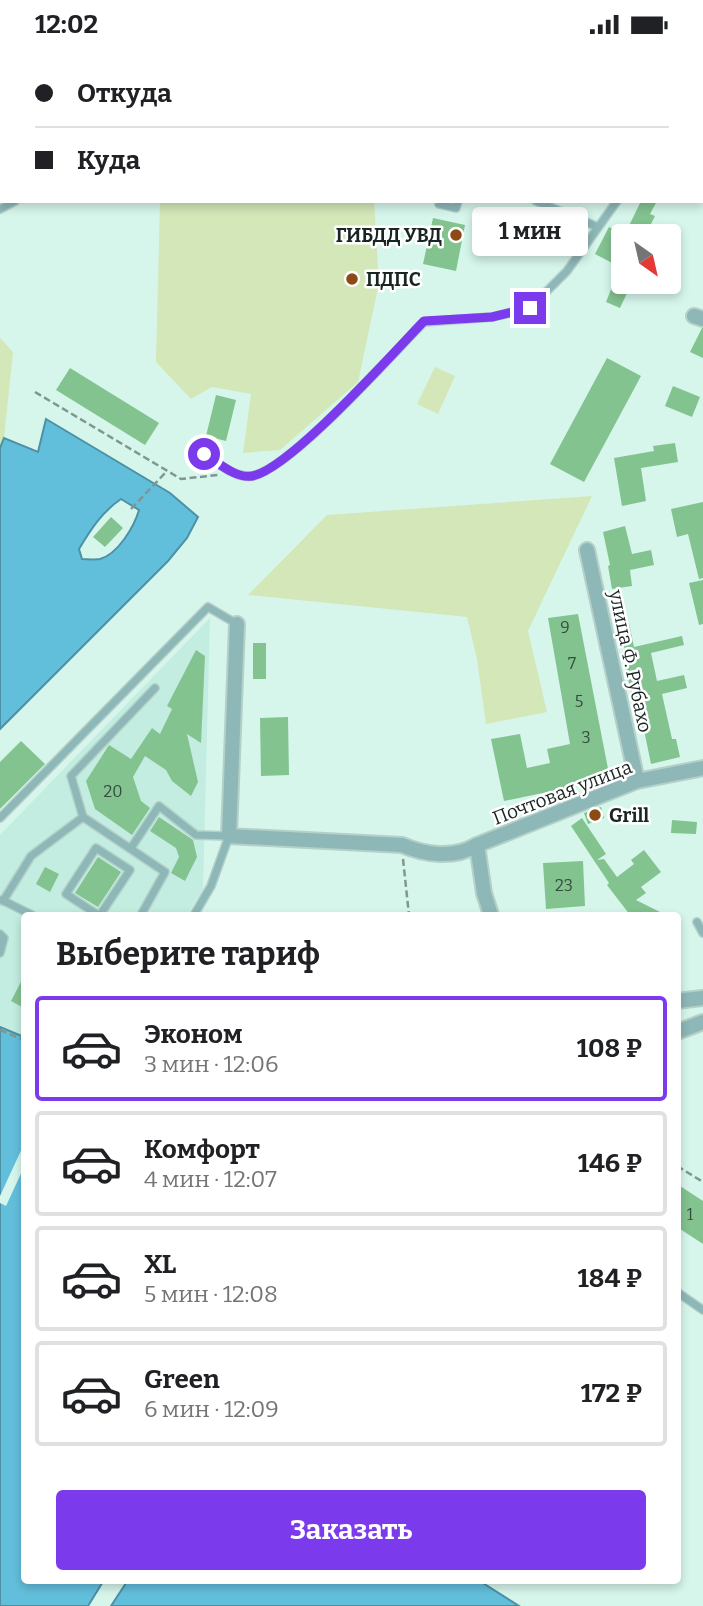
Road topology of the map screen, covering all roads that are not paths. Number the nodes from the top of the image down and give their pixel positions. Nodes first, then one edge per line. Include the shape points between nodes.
1 (439, 203) edge
2 (457, 203) edge
3 (541, 203) edge
4 (616, 203) edge
5 (598, 227) junction
6 (204, 454) dead end
7 (587, 549) dead end
8 (237, 624) joint
9 (155, 688) dead end
10 (703, 768) edge
11 (637, 781) junction
12 (83, 817) junction
13 (0, 818) edge
14 (229, 836) junction
15 (477, 845) junction
16 (131, 848) junction
17 (2, 900) edge
18 (26, 912) edge
19 (94, 912) edge
20 (101, 912) edge
21 (143, 912) edge
22 (196, 912) edge
23 (490, 912) edge
24 (697, 922) dead end
25 (703, 933) edge
26 (0, 934) edge
27 (0, 953) edge
28 (703, 998) edge
29 (681, 1001) edge
30 (702, 1022) edge
31 (681, 1030) edge
32 (681, 1295) edge
33 (703, 1310) edge

1 - 2 lane via 456,208
3 - 5 lane
4 - 5 lane
5 - 6 lane via 567,271 530,308 492,317 424,321 301,446 272,467 251,477
7 - 11 street, улица Ф. Рубахо
8 - 13 lane via 208,607
8 - 14 street
9 - 12 lane via 71,776
10 - 11 street, Почтовая улица
11 - 15 street, Почтовая улица
12 - 16 lane
12 - 17 lane via 31,856
14 - 15 street, Почтовая улица via 402,845 419,853 452,854
14 - 16 lane via 197,835 159,806
14 - 22 lane via 211,886
15 - 23 street
16 - 21 lane via 166,872
17 - 18 lane
19 - 20 lane via 66,894 96,848 130,870
24 - 25 lane
26 - 27 lane via 4,938
28 - 29 street
30 - 31 street
32 - 33 lane

